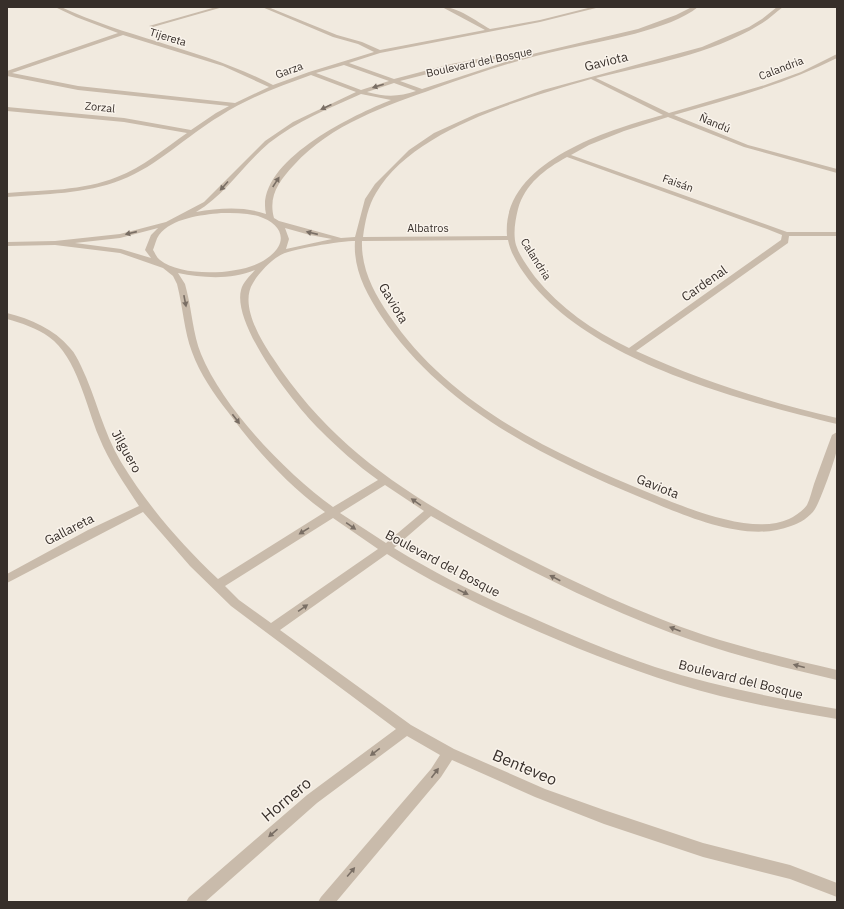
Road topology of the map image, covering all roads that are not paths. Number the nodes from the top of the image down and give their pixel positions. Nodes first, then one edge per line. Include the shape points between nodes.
1 (57, 7) edge
2 (222, 7) edge
3 (264, 7) edge
4 (444, 7) edge
5 (598, 7) edge
6 (696, 7) edge
7 (781, 7) edge
8 (151, 26) dead end
9 (490, 31) junction
10 (123, 33) junction
11 (565, 47) junction
12 (379, 52) junction
13 (837, 56) edge
14 (344, 63) junction
15 (7, 73) edge
16 (311, 73) junction
17 (592, 78) junction
18 (394, 81) junction
19 (273, 87) junction
20 (422, 91) junction
21 (361, 92) junction
22 (401, 98) junction
23 (235, 105) junction
24 (7, 109) edge
25 (666, 114) junction
26 (191, 132) junction
27 (566, 155) junction
28 (837, 171) edge
29 (7, 195) edge
30 (178, 220) junction
31 (274, 221) junction
32 (169, 223) junction
33 (785, 233) junction
34 (837, 234) edge
35 (510, 238) junction
36 (359, 239) junction
37 (347, 240) junction
38 (55, 243) junction
39 (7, 244) edge
40 (278, 253) junction
41 (265, 263) junction
42 (164, 266) junction
43 (7, 316) edge
44 (629, 352) junction
45 (837, 421) edge
46 (837, 435) edge
47 (385, 480) junction
48 (145, 507) junction
49 (430, 511) junction
50 (333, 513) junction
51 (385, 550) junction
52 (7, 579) edge
53 (217, 586) junction
54 (235, 603) joint
55 (271, 630) junction
56 (837, 675) edge
57 (837, 714) edge
58 (406, 729) junction
59 (449, 753) junction
60 (837, 890) edge
61 (194, 902) edge
62 (326, 902) edge

1 - 10 street, Tijereta
2 - 8 street
3 - 12 street
4 - 9 street
5 - 9 street, Garza
6 - 11 street, Boulevard del Bosque via 676,18 625,34
7 - 17 street, Gaviota via 763,21 735,36 706,47
9 - 12 street, Garza
10 - 15 street
10 - 19 street, Tijereta via 229,67
11 - 18 street, Boulevard del Bosque via 492,57
11 - 20 street, Boulevard del Bosque
12 - 14 street, Garza
13 - 25 street, Calandria via 798,75 752,92
14 - 16 street, Garza
14 - 18 street
15 - 23 street via 78,88
16 - 19 street, Garza
16 - 21 street
17 - 25 street, Ñandú
17 - 36 street, Gaviota via 553,88 476,116 454,125 415,148 375,188 364,214
18 - 20 street
18 -> 21 street, Boulevard del Bosque
19 - 23 street, Garza
20 - 22 street, Boulevard del Bosque
21 - 22 street via 383,98
21 -> 30 street via 312,114 281,132 253,155 206,203
31 -> 22 street via 268,206 272,190 296,158 332,130
23 - 26 street, Garza
24 - 26 street, Zorzal via 124,120
25 - 27 street, Calandria via 615,132
25 - 28 street, Ñandú via 764,152
26 - 29 street, Garza via 145,166 118,179 79,189
27 - 33 street, Faisán
27 - 35 street, Calandria via 539,172 523,190 512,212
30 - 31 street via 221,211 249,212
30 - 32 street
37 -> 31 street via 310,233
31 - 40 street via 282,228 286,237
32 -> 38 street via 120,236
32 - 42 street via 154,236 150,246 152,256
33 - 34 street
33 - 44 street, Cardenal via 784,241 778,246
35 - 36 street, Albatros
35 - 44 street, Calandria via 525,268 550,299 583,326
36 - 37 street, Albatros
36 - 46 street, Gaviota via 360,264 374,298 395,331 429,371 466,401 522,437 567,461 658,501 734,525 770,528 793,522 811,507
37 - 40 street
38 - 39 street
38 - 42 street via 121,251
40 - 41 street
41 - 42 street via 245,270 209,275 186,274
41 - 47 street, Boulevard del Bosque via 245,291 246,312 256,337 285,381 329,435
42 -> 50 street, Boulevard del Bosque via 176,275 181,284 194,348 220,397 252,439 280,468
43 - 48 street, Jilguero via 52,335 68,350 115,461
44 - 45 street, Calandria via 733,393 792,411
49 -> 47 street, Boulevard del Bosque
47 - 50 street
48 - 52 street, Gallareta via 92,532
48 - 53 street, Jilguero
49 - 51 street
56 -> 49 street, Boulevard del Bosque via 745,652 682,632 626,610 560,580
50 -> 51 street, Boulevard del Bosque
50 -> 53 street
55 -> 51 street
51 -> 57 street, Boulevard del Bosque via 498,609 626,662 732,694
53 - 54 street, Jilguero
54 - 55 street, Benteveo
55 - 58 street, Benteveo
58 - 59 street, Benteveo
58 -> 61 street, Hornero via 312,799
59 - 60 street, Benteveo via 604,817 703,850 790,872
62 -> 59 street via 436,773

